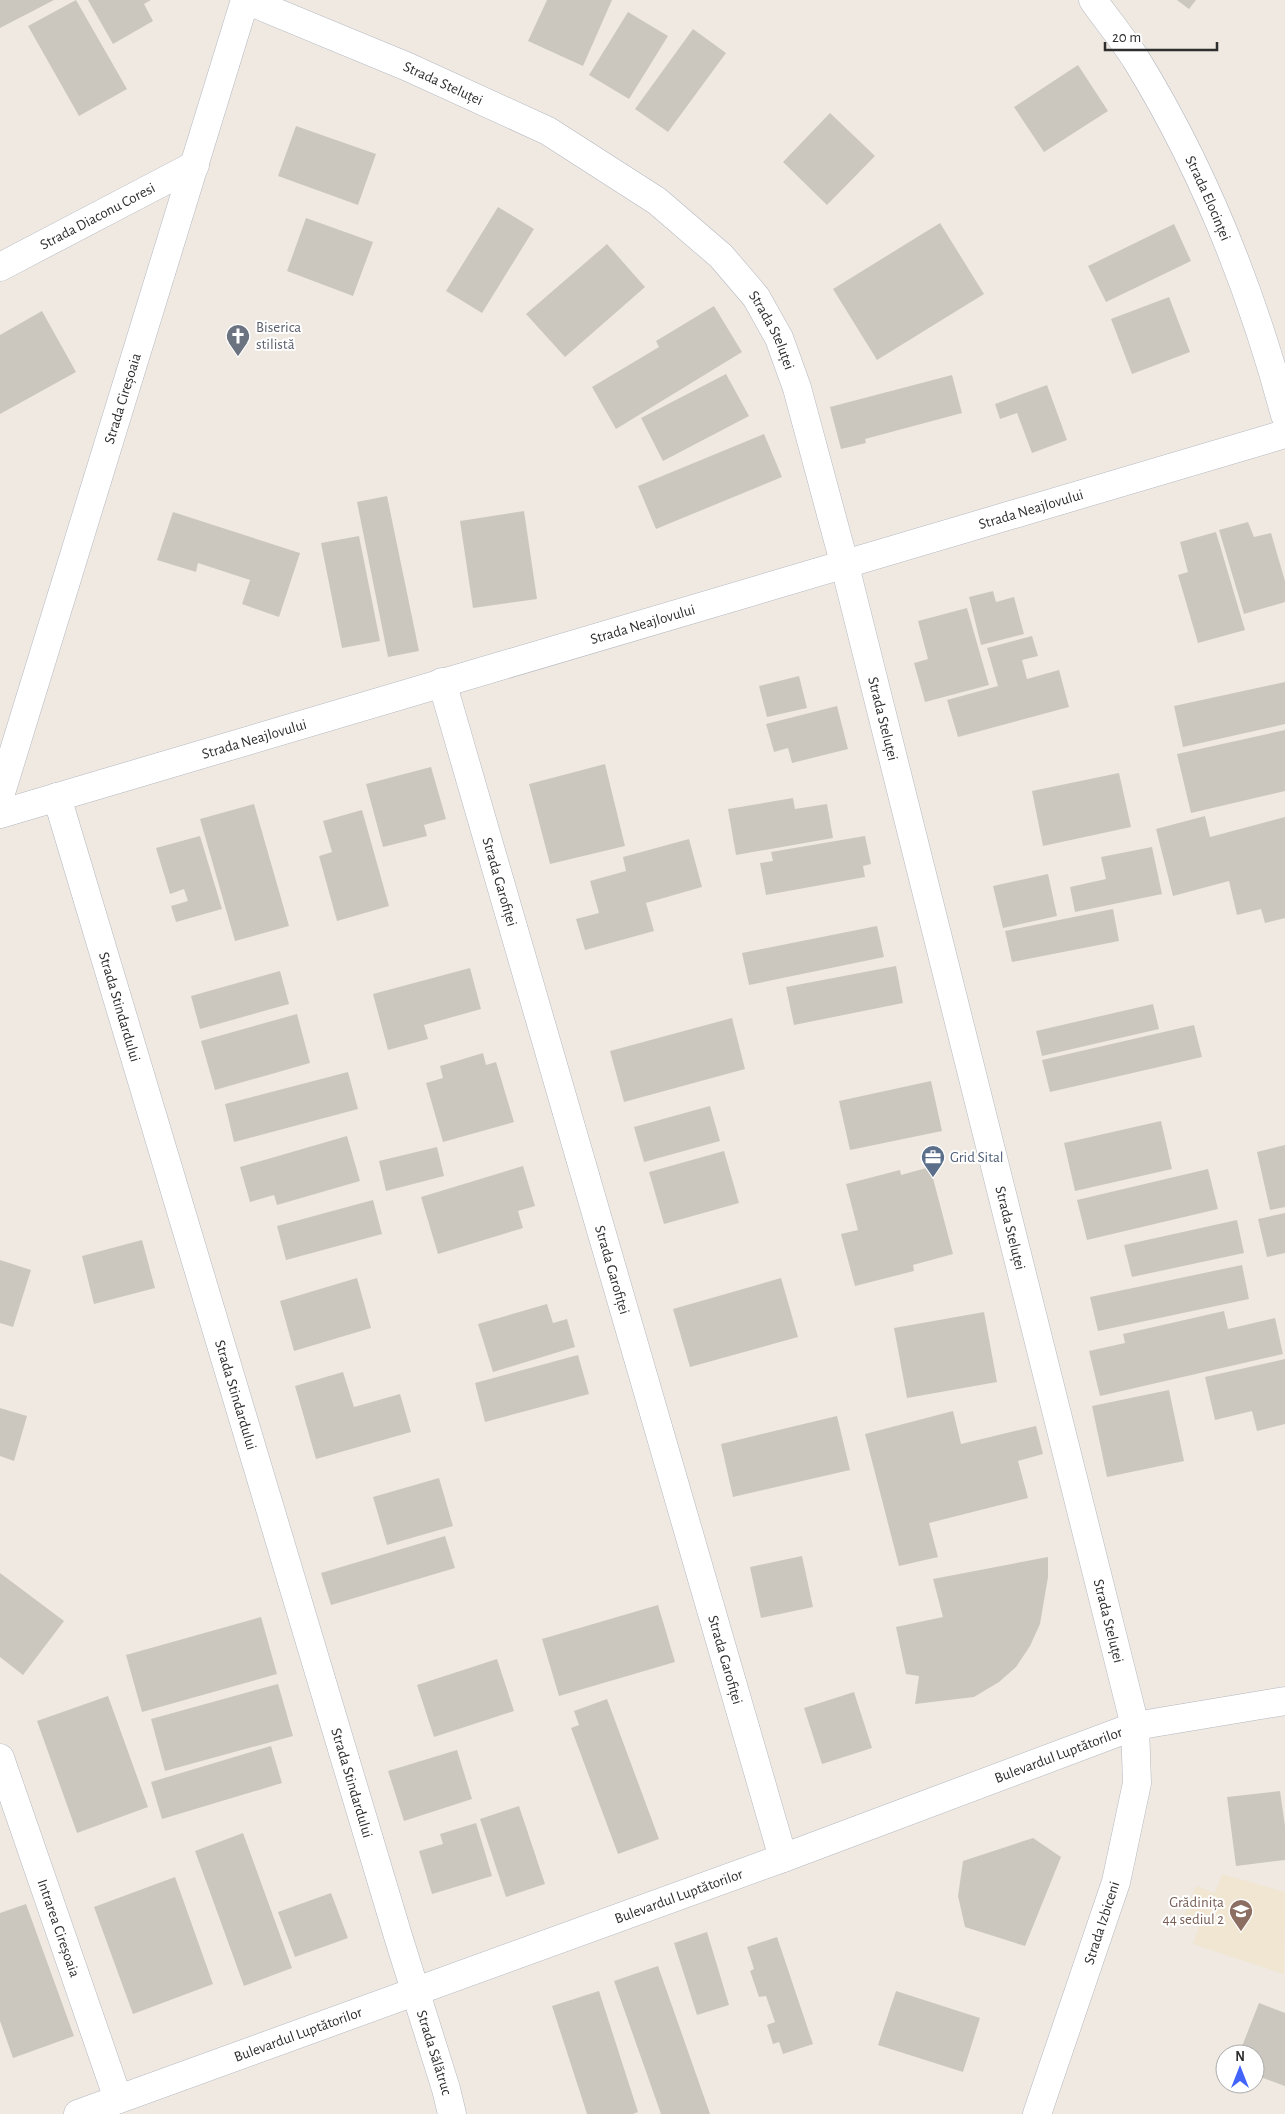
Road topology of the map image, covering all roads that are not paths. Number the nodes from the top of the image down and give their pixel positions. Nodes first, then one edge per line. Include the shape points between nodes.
1 (245, 0) edge
2 (1092, 0) edge
3 (195, 165) junction
4 (0, 267) edge
5 (1285, 415) edge
6 (1285, 434) edge
7 (845, 566) junction
8 (442, 682) junction
9 (0, 796) edge
10 (57, 798) junction
11 (0, 814) edge
12 (1285, 1701) edge
13 (1136, 1726) junction
14 (0, 1758) edge
15 (783, 1858) junction
16 (415, 1991) junction
17 (118, 2099) junction
18 (78, 2114) edge
19 (452, 2114) edge
20 (1037, 2114) edge

1 - 3 street, Strada Cireșoaia
1 - 7 street, Strada Steluței via 408,67 548,131 657,201 721,256 756,298 779,338 797,388
2 - 5 street, Strada Elocinței via 1137,61 1188,153 1248,296
3 - 4 street, Strada Diaconu Coresi
3 - 9 street, Strada Cireșoaia
6 - 7 street, Strada Neajlovului
7 - 8 street, Strada Neajlovului
7 - 13 street, Strada Steluței
8 - 10 street, Strada Neajlovului
8 - 15 street, Strada Garofiței
10 - 11 street, Strada Neajlovului
10 - 16 street, Strada Stindardului
12 - 13 street, Bulevardul Luptătorilor
13 - 15 street, Bulevardul Luptătorilor
13 - 20 street, Strada Izbiceni via 1137,1783 1116,1882
14 - 17 street, Intrarea Cireșoaia
15 - 16 street, Bulevardul Luptătorilor
16 - 17 street, Bulevardul Luptătorilor
16 - 19 street, Strada Sălătruc
17 - 18 street, Bulevardul Luptătorilor

